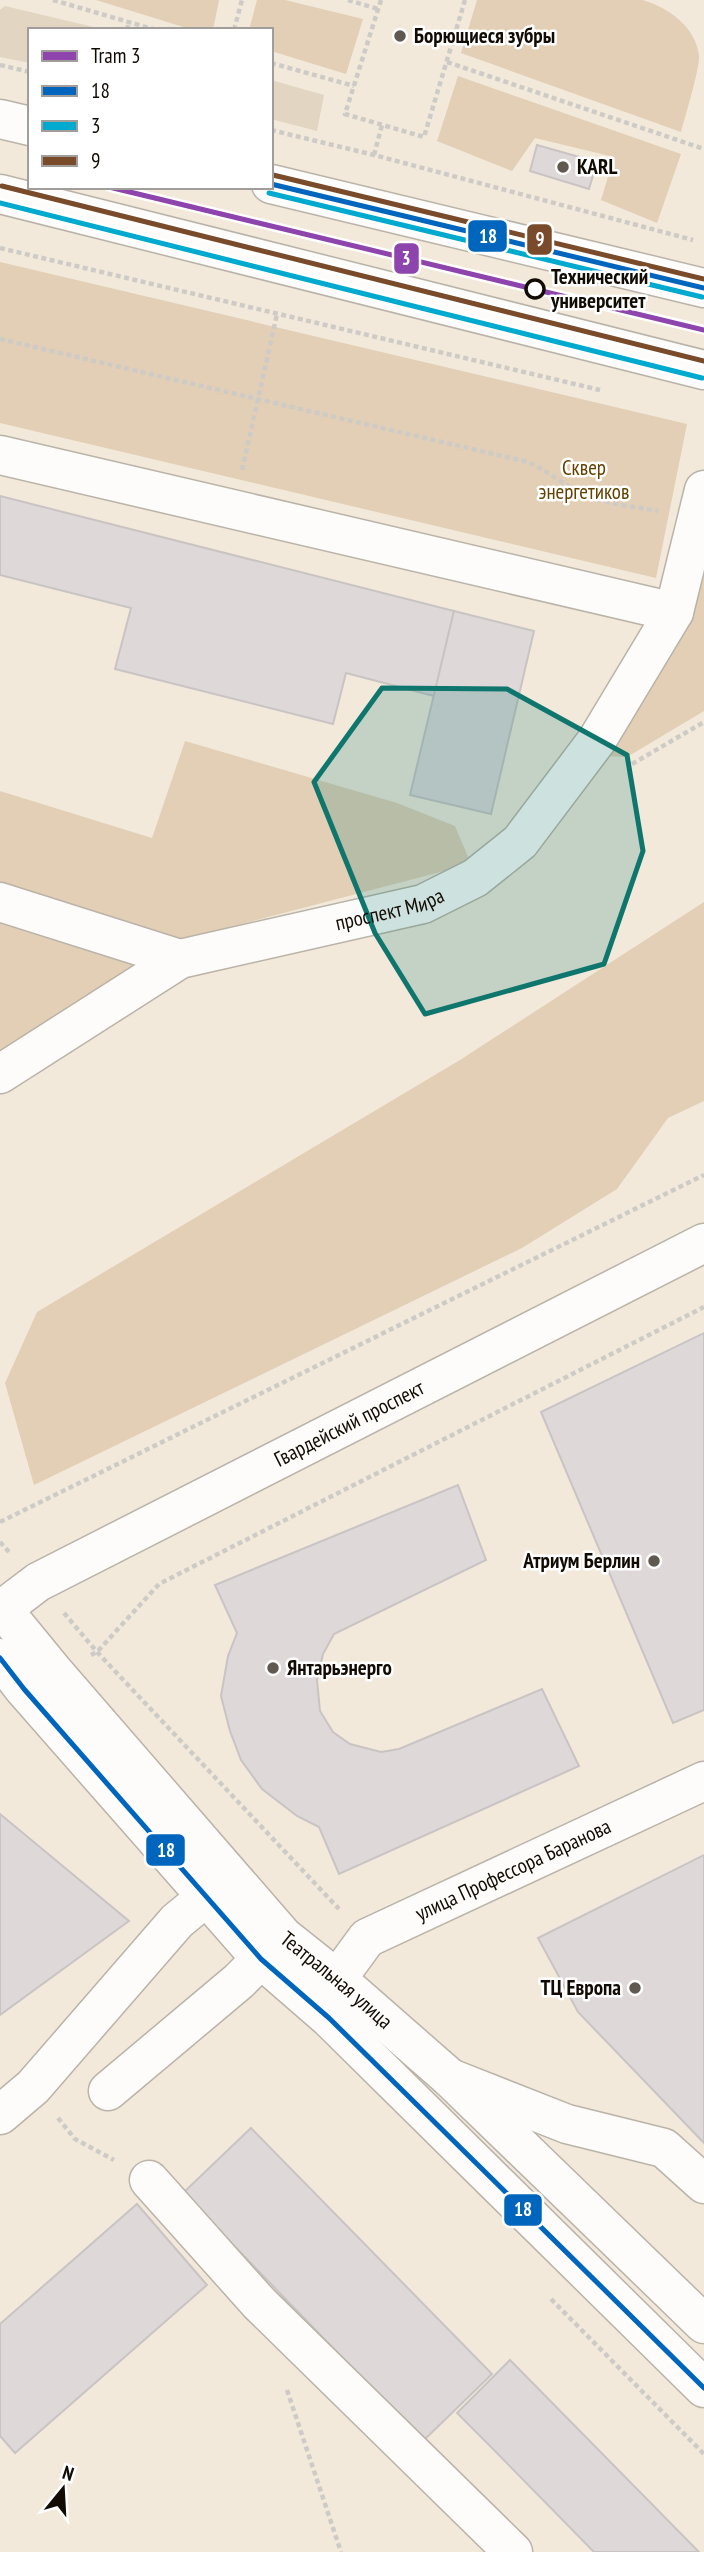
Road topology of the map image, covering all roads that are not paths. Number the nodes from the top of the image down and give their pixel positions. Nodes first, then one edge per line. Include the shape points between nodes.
1 (0, 119) edge
2 (28, 126) edge
3 (273, 184) edge
4 (0, 194) edge
5 (704, 288) edge
6 (704, 370) edge
7 (0, 455) edge
8 (701, 504) edge
9 (674, 612) junction
10 (0, 902) edge
11 (180, 959) junction
12 (0, 1074) edge
13 (704, 1243) edge
14 (1, 1609) edge
15 (0, 1658) edge
16 (704, 1782) edge
17 (205, 1898) junction
18 (261, 1959) junction
19 (337, 1979) junction
20 (450, 2078) junction
21 (108, 2091) dead end
22 (0, 2115) edge
23 (149, 2179) road end
24 (704, 2184) edge
25 (704, 2323) edge
26 (704, 2388) edge
27 (513, 2552) edge

1 - 2 main road
3 - 5 main road
4 - 6 main road
7 - 9 main road
8 - 9 main road, проспект Мира
9 - 11 main road, проспект Мира via 580,763 520,842 475,878 423,904
10 - 11 main road
11 - 12 main road, проспект Мира
13 - 14 main road, Гвардейский проспект via 38,1582
14 - 19 main road, Театральная улица via 283,1936
15 - 17 main road, Театральная улица
16 - 19 main road, улица Профессора Баранова via 367,1938
17 - 18 main road, Театральная улица
17 - 22 main road via 177,1921 33,2087
18 - 21 main road
18 - 26 main road, Театральная улица via 329,2018
19 - 20 main road, Театральная улица
20 - 24 main road via 567,2123 664,2148
20 - 25 main road, Театральная улица
23 - 27 main road via 259,2303

